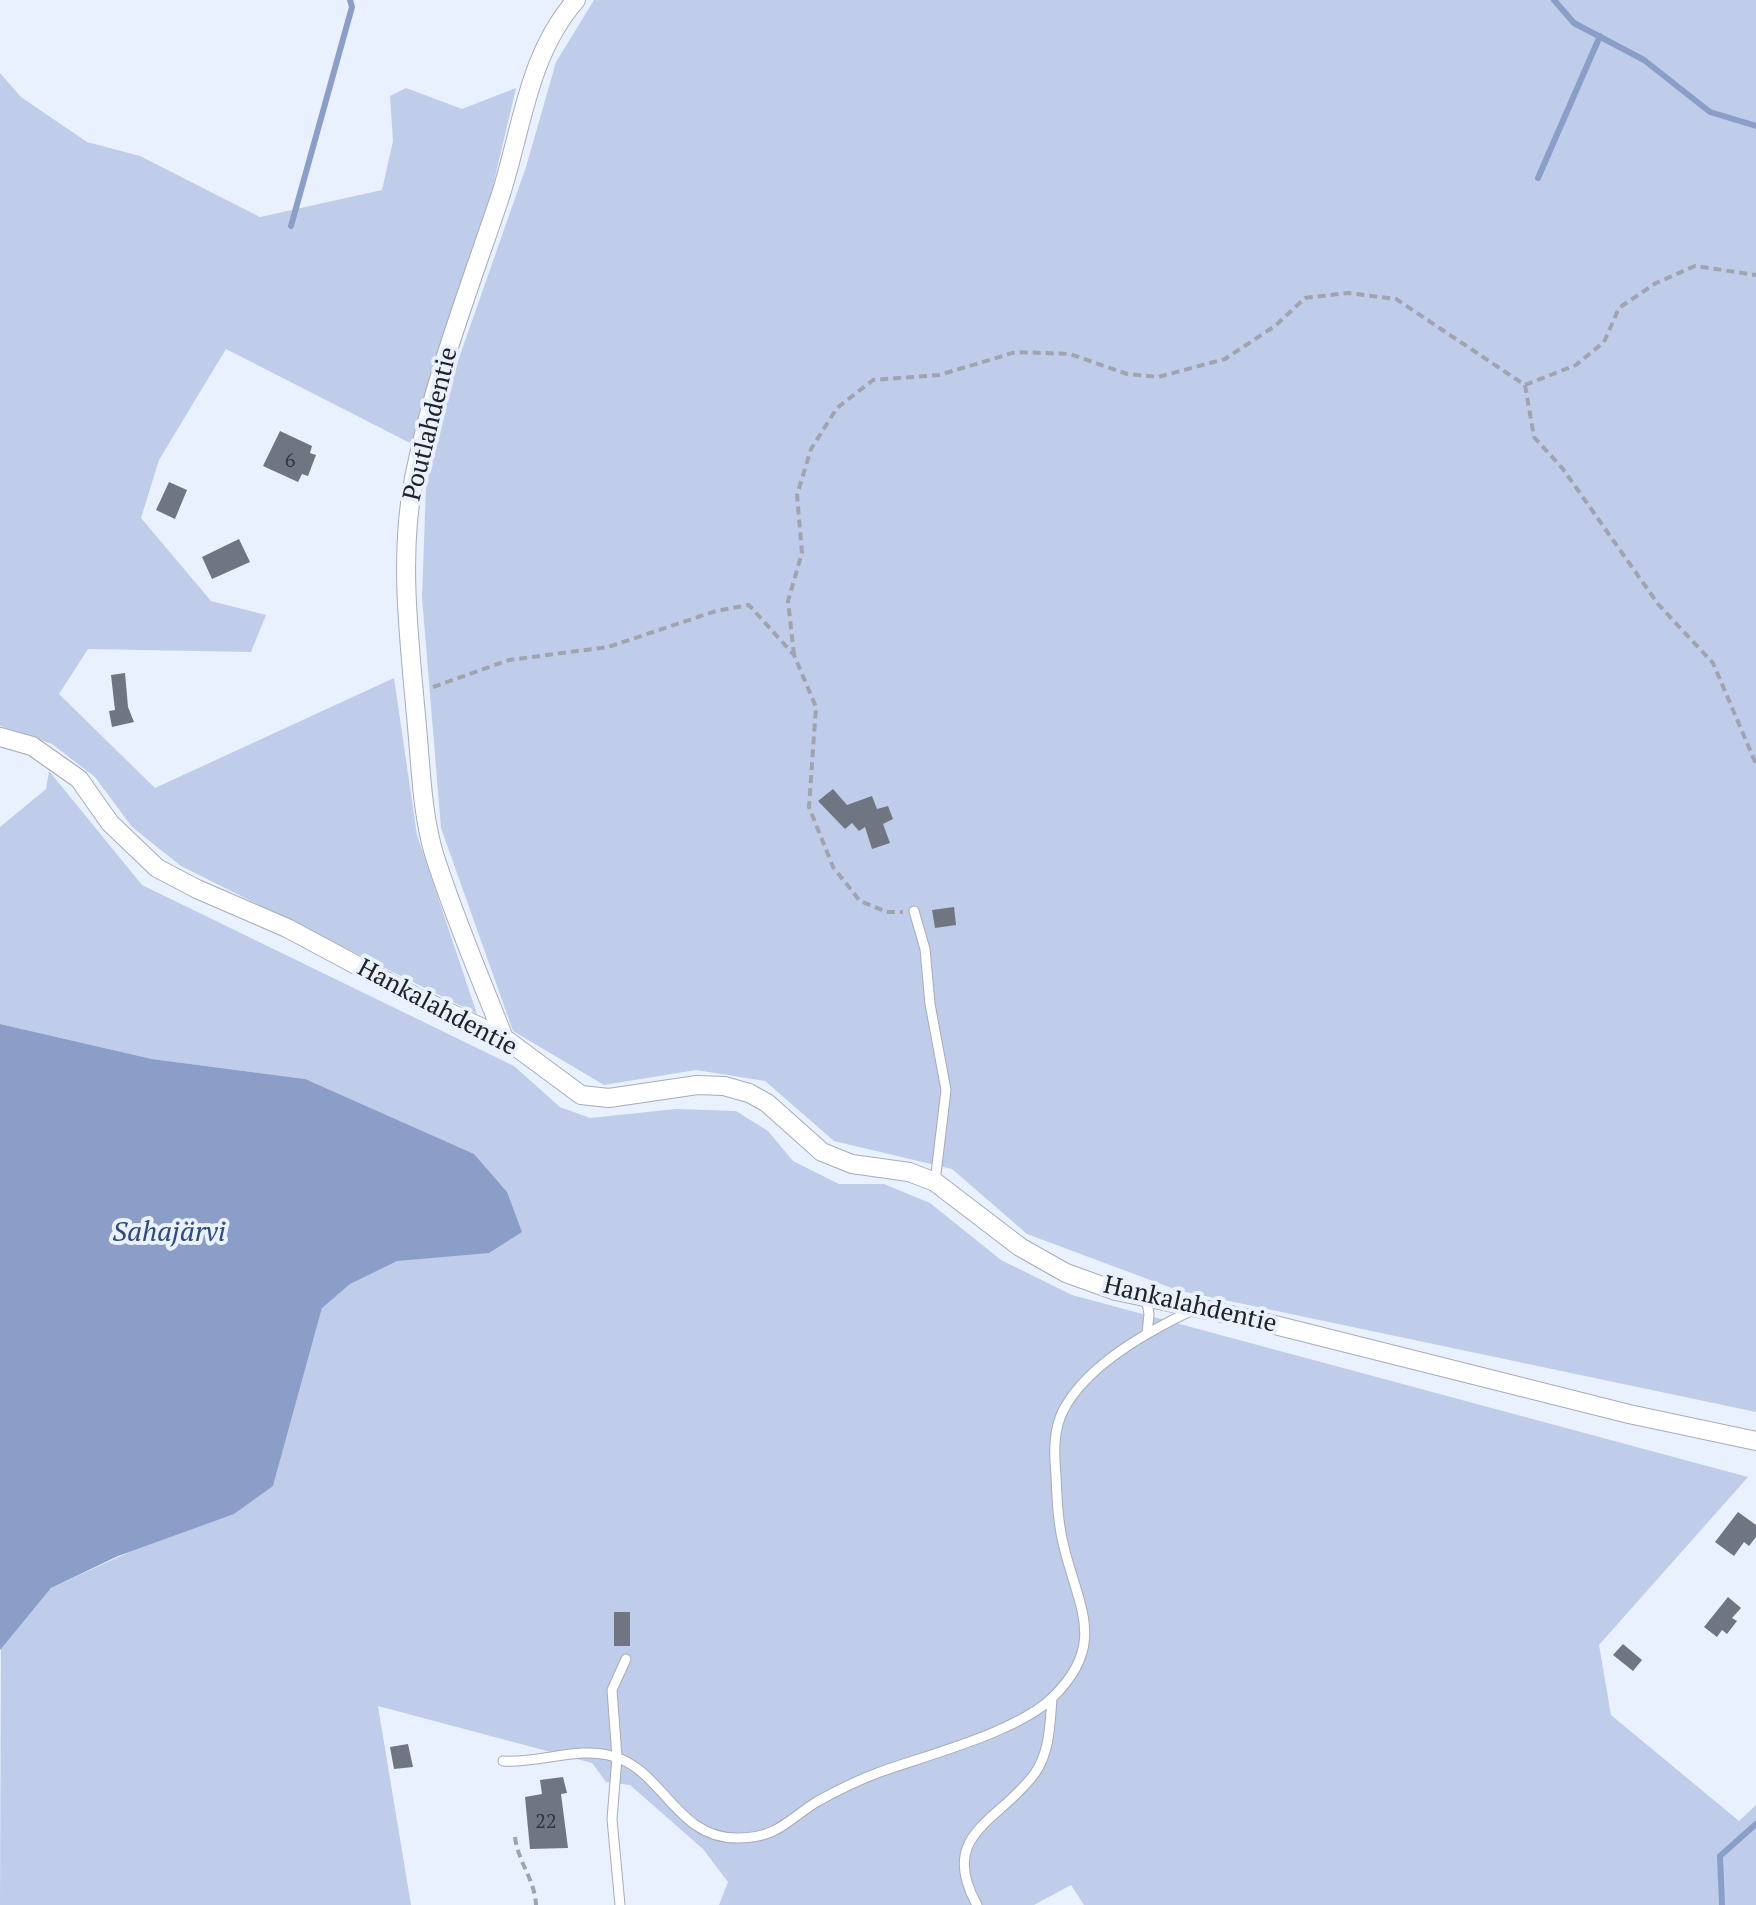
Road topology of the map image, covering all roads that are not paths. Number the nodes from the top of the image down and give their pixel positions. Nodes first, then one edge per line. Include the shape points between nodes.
1 (576, 0) edge
2 (0, 737) edge
3 (914, 912) road end
4 (504, 1038) junction
5 (936, 1182) junction
6 (1146, 1297) junction
7 (1198, 1308) junction
8 (1147, 1334) junction
9 (1756, 1441) edge
10 (626, 1659) dead end
11 (1052, 1698) junction
12 (617, 1757) junction
13 (503, 1761) dead end
14 (620, 1905) edge
15 (977, 1905) edge

1 - 4 street, Poutlahdentie via 534,68 499,201 434,396 414,480 406,570 425,814
2 - 4 street, Hankalahdentie via 32,746 79,779 110,823 157,868
3 - 5 lane via 946,1090
4 - 5 street, Hankalahdentie via 581,1095 724,1086 766,1103 822,1152
5 - 6 street, Hankalahdentie via 1020,1247 1066,1273
6 - 7 street, Hankalahdentie
6 - 8 lane
7 - 8 lane
7 - 9 street, Hankalahdentie
8 - 11 lane via 1086,1380 1056,1433 1059,1523 1086,1624 1076,1668
10 - 12 lane via 612,1690
11 - 12 lane via 988,1734 856,1781 765,1837 707,1832
11 - 15 lane via 1046,1750 1035,1773 969,1840 962,1861
12 - 13 lane via 584,1752
12 - 14 lane via 612,1820

